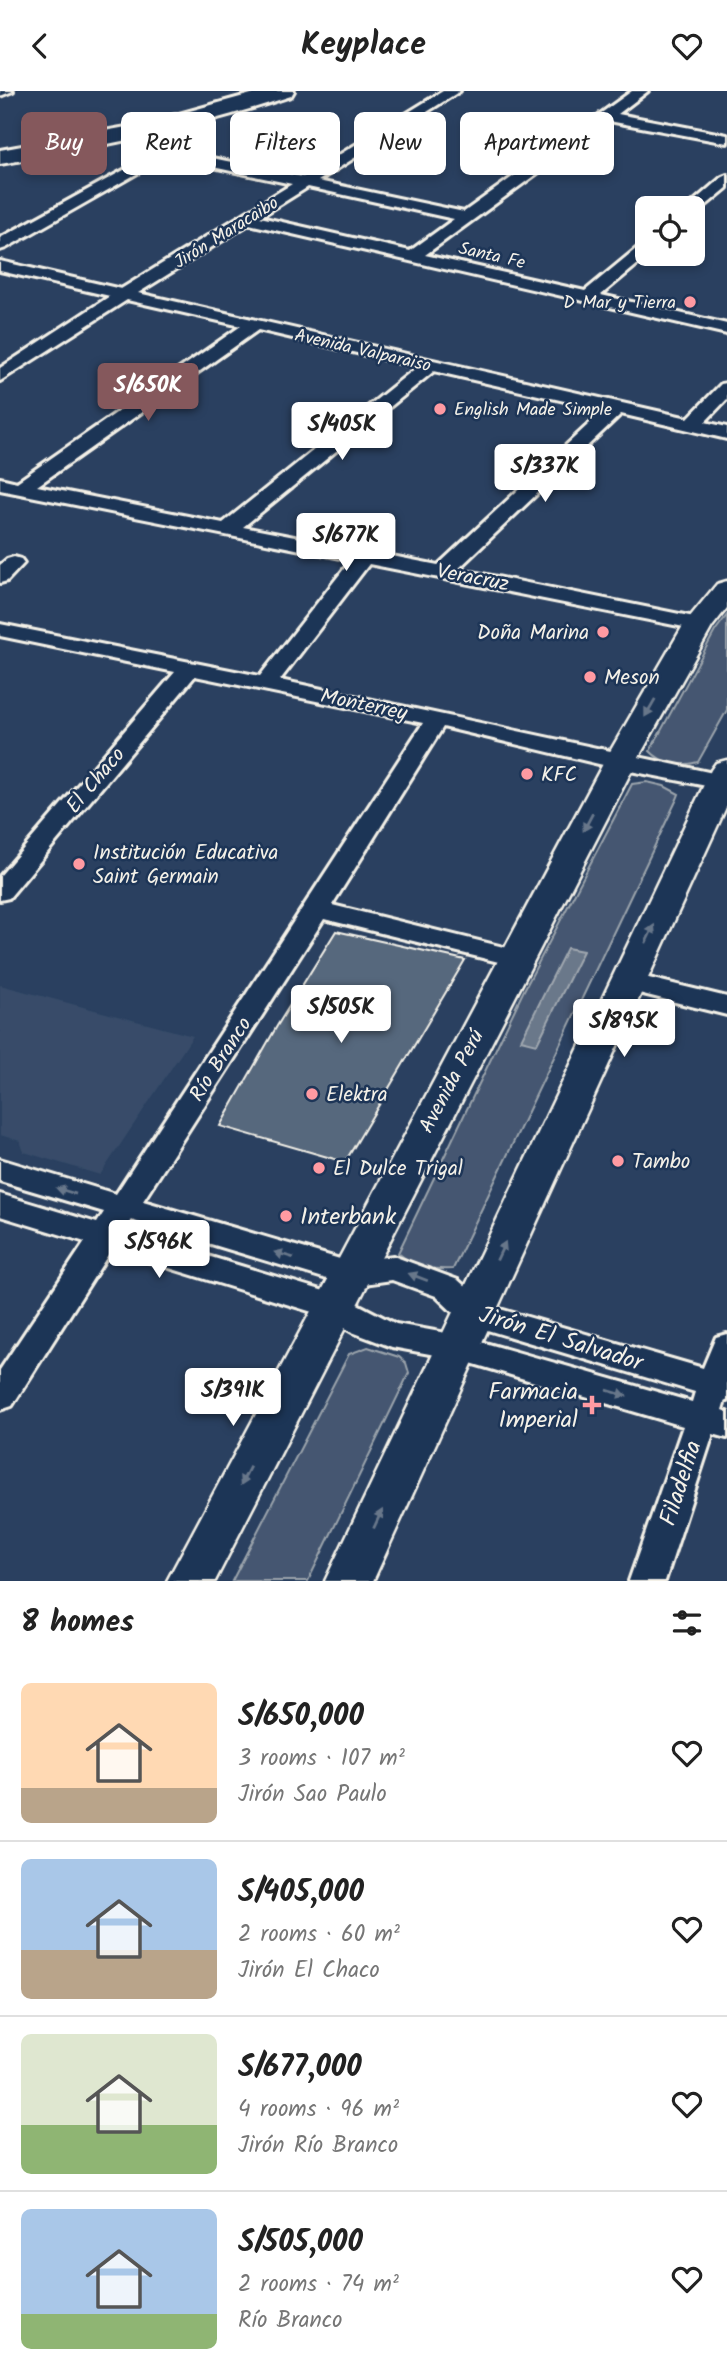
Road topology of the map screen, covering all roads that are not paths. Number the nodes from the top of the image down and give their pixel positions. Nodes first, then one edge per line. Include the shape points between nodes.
1 (6, 91) edge
2 (245, 91) edge
3 (283, 91) edge
4 (453, 91) edge
5 (641, 91) edge
6 (0, 92) edge
7 (609, 112) edge
8 (614, 113) edge
9 (614, 113) edge
10 (727, 129) edge
11 (727, 139) edge
12 (0, 145) edge
13 (0, 157) edge
14 (523, 175) edge
15 (727, 180) edge
16 (307, 181) junction
17 (705, 199) edge
18 (466, 217) junction
19 (247, 219) junction
20 (0, 245) edge
21 (412, 257) junction
22 (635, 258) edge
23 (0, 266) edge
24 (123, 295) junction
25 (588, 297) junction
26 (254, 325) junction
27 (727, 329) edge
28 (430, 365) junction
29 (0, 376) edge
30 (727, 388) edge
31 (618, 407) junction
32 (693, 425) junction
33 (727, 433) edge
34 (0, 484) edge
35 (21, 488) junction
36 (228, 529) junction
37 (365, 556) junction
38 (444, 571) junction
39 (727, 590) edge
40 (699, 624) junction
41 (0, 630) edge
42 (190, 668) junction
43 (267, 684) junction
44 (437, 719) junction
45 (620, 762) junction
46 (725, 778) edge
47 (0, 892) edge
48 (317, 909) junction
49 (515, 958) junction
50 (628, 982) junction
51 (727, 1006) edge
52 (0, 1170) edge
53 (0, 1205) edge
54 (122, 1208) junction
55 (104, 1237) junction
56 (341, 1290) junction
57 (466, 1330) junction
58 (727, 1346) edge
59 (720, 1386) edge
60 (0, 1397) edge
61 (714, 1421) edge
62 (191, 1581) edge
63 (349, 1581) edge
64 (647, 1581) edge

1 - 6 street
2 - 12 main road via 165,115
3 - 13 main road via 152,129
4 - 16 street, Jirón Maracaibo
5 - 7 street
8 - 10 street
9 - 11 street
14 - 18 street
15 - 17 street
16 - 18 street
16 - 19 street, Jirón Maracaibo
16 - 20 street via 164,152
18 - 21 street
19 - 21 street, Santa Fe
19 - 24 street, Jirón Maracaibo
21 - 25 street, Santa Fe
22 - 25 street
23 - 24 street, Avenida Valparaiso
24 - 26 street, Avenida Valparaiso
24 - 29 street, Jirón Maracaibo
25 - 27 street, Santa Fe
26 - 28 street, Avenida Valparaiso
26 - 35 street
28 - 31 street, Avenida Valparaiso
28 - 36 street
30 - 32 street
31 - 32 street, Avenida Valparaiso
31 - 38 street
32 - 33 street, Avenida Valparaiso
34 - 35 street, Veracruz
35 - 36 street, Veracruz
36 - 37 street, Veracruz
37 - 38 street, Veracruz
37 - 43 street
38 - 40 street, Veracruz
39 - 40 main road, Avenida Perú
40 -> 45 main road, Avenida Perú
41 - 42 street, Monterrey
42 - 43 street, Monterrey
42 - 47 street, El Chaco
43 - 44 street, Monterrey
44 - 45 street, Monterrey
44 - 48 street, Río Branco
45 - 46 street, Monterrey
45 -> 49 main road, Avenida Perú
50 -> 46 main road
48 - 49 street
48 - 54 street, Río Branco
49 - 56 main road, Avenida Perú
50 - 51 street
57 -> 50 main road
54 -> 52 street, Jirón El Salvador
53 - 55 street, Jirón El Salvador
54 - 55 street, Río Branco
56 -> 54 street, Jirón El Salvador
55 - 56 street, Jirón El Salvador
55 - 60 street, Río Branco
56 - 57 street, Jirón El Salvador via 364,1327 420,1343
57 -> 56 street, Jirón El Salvador via 447,1288 393,1268
56 -> 62 main road, Avenida Perú
57 - 59 street, Jirón El Salvador
57 -> 61 street, Jirón El Salvador
63 -> 57 main road
58 - 59 street, Filadelfia
59 - 61 street, Filadelfia
61 - 64 street, Filadelfia

